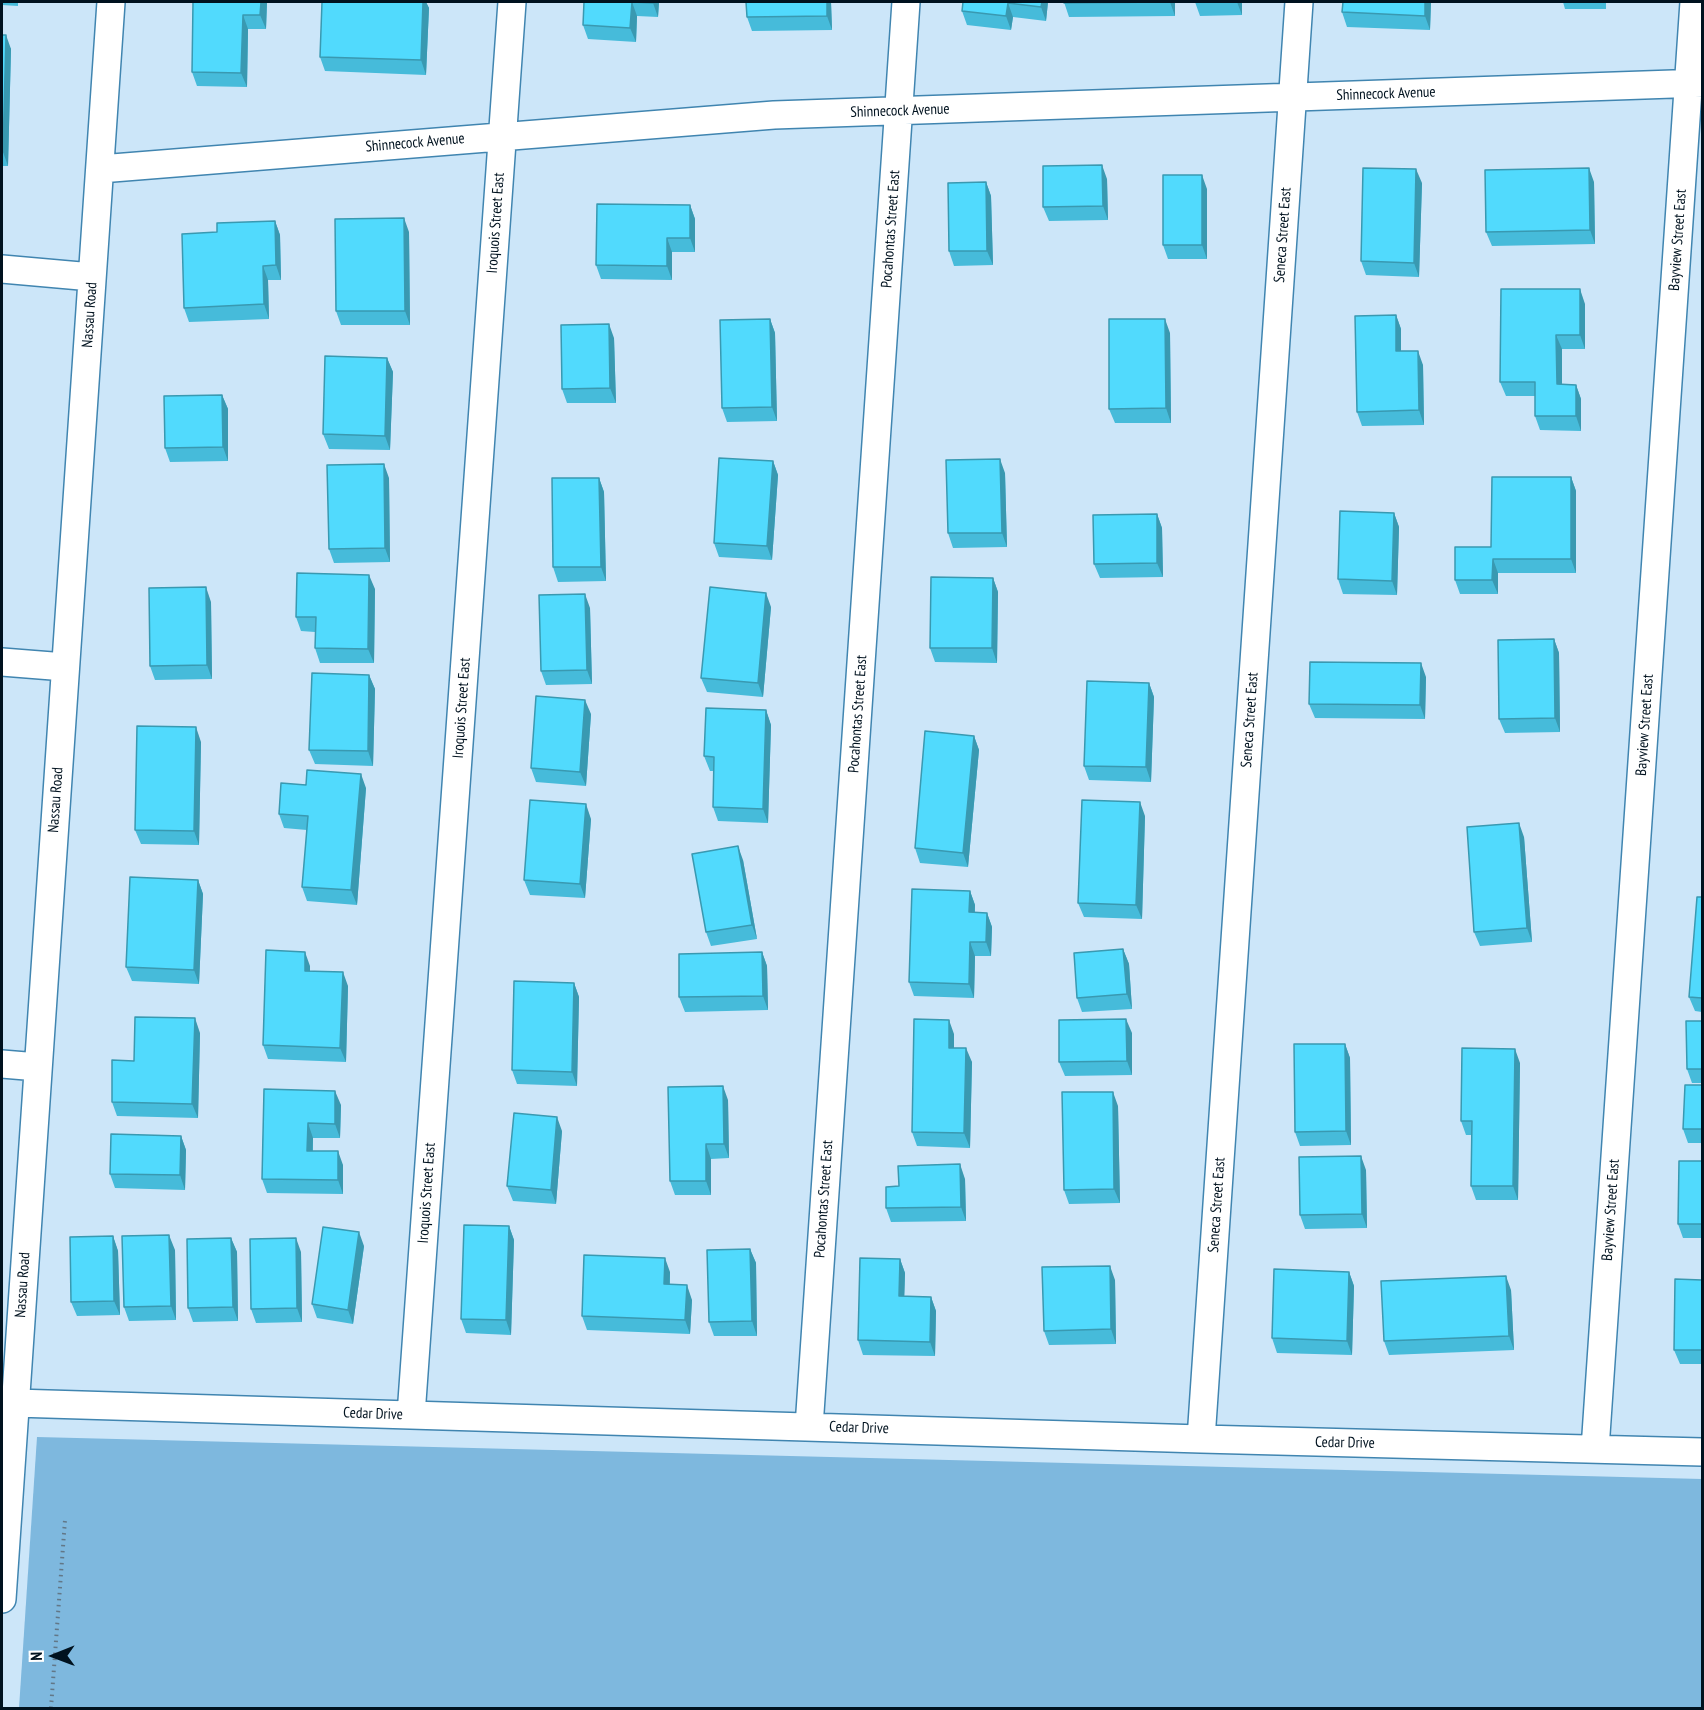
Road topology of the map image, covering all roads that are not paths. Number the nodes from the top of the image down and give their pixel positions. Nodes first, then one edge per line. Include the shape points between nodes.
1 (111, 2) edge
2 (512, 2) edge
3 (906, 2) edge
4 (1299, 2) edge
5 (1694, 2) edge
6 (1696, 83) edge
7 (1293, 98) junction
8 (899, 111) junction
9 (502, 136) junction
10 (100, 169) junction
11 (2, 269) edge
12 (92, 277) junction
13 (2, 662) edge
14 (65, 668) junction
15 (2, 1065) edge
16 (38, 1067) junction
17 (15, 1403) junction
18 (411, 1415) junction
19 (809, 1427) junction
20 (1200, 1439) junction
21 (1595, 1449) junction
22 (1702, 1452) edge
23 (6, 1469) edge
24 (2, 1599) edge

1 - 10 street, Nassau Road
2 - 9 street, Iroquois Street East
3 - 8 street, Pocahontas Street East
4 - 7 street, Seneca Street East
5 - 6 street, Bayview Street East
6 - 7 street, Shinnecock Avenue
6 - 21 street, Bayview Street East
7 - 8 street, Shinnecock Avenue
7 - 20 street, Seneca Street East
8 - 9 street, Shinnecock Avenue via 774,115
8 - 19 street, Pocahontas Street East
9 - 10 street, Shinnecock Avenue
9 - 18 street, Iroquois Street East
10 - 12 street, Nassau Road
11 - 12 street
12 - 14 street, Nassau Road
13 - 14 street
14 - 16 street, Nassau Road
15 - 16 street
16 - 17 street, Nassau Road
17 - 18 street, Cedar Drive
17 - 23 street, Nassau Road
18 - 19 street, Cedar Drive
19 - 20 street, Cedar Drive
20 - 21 street, Cedar Drive
21 - 22 street, Cedar Drive
23 - 24 street, Nassau Road

